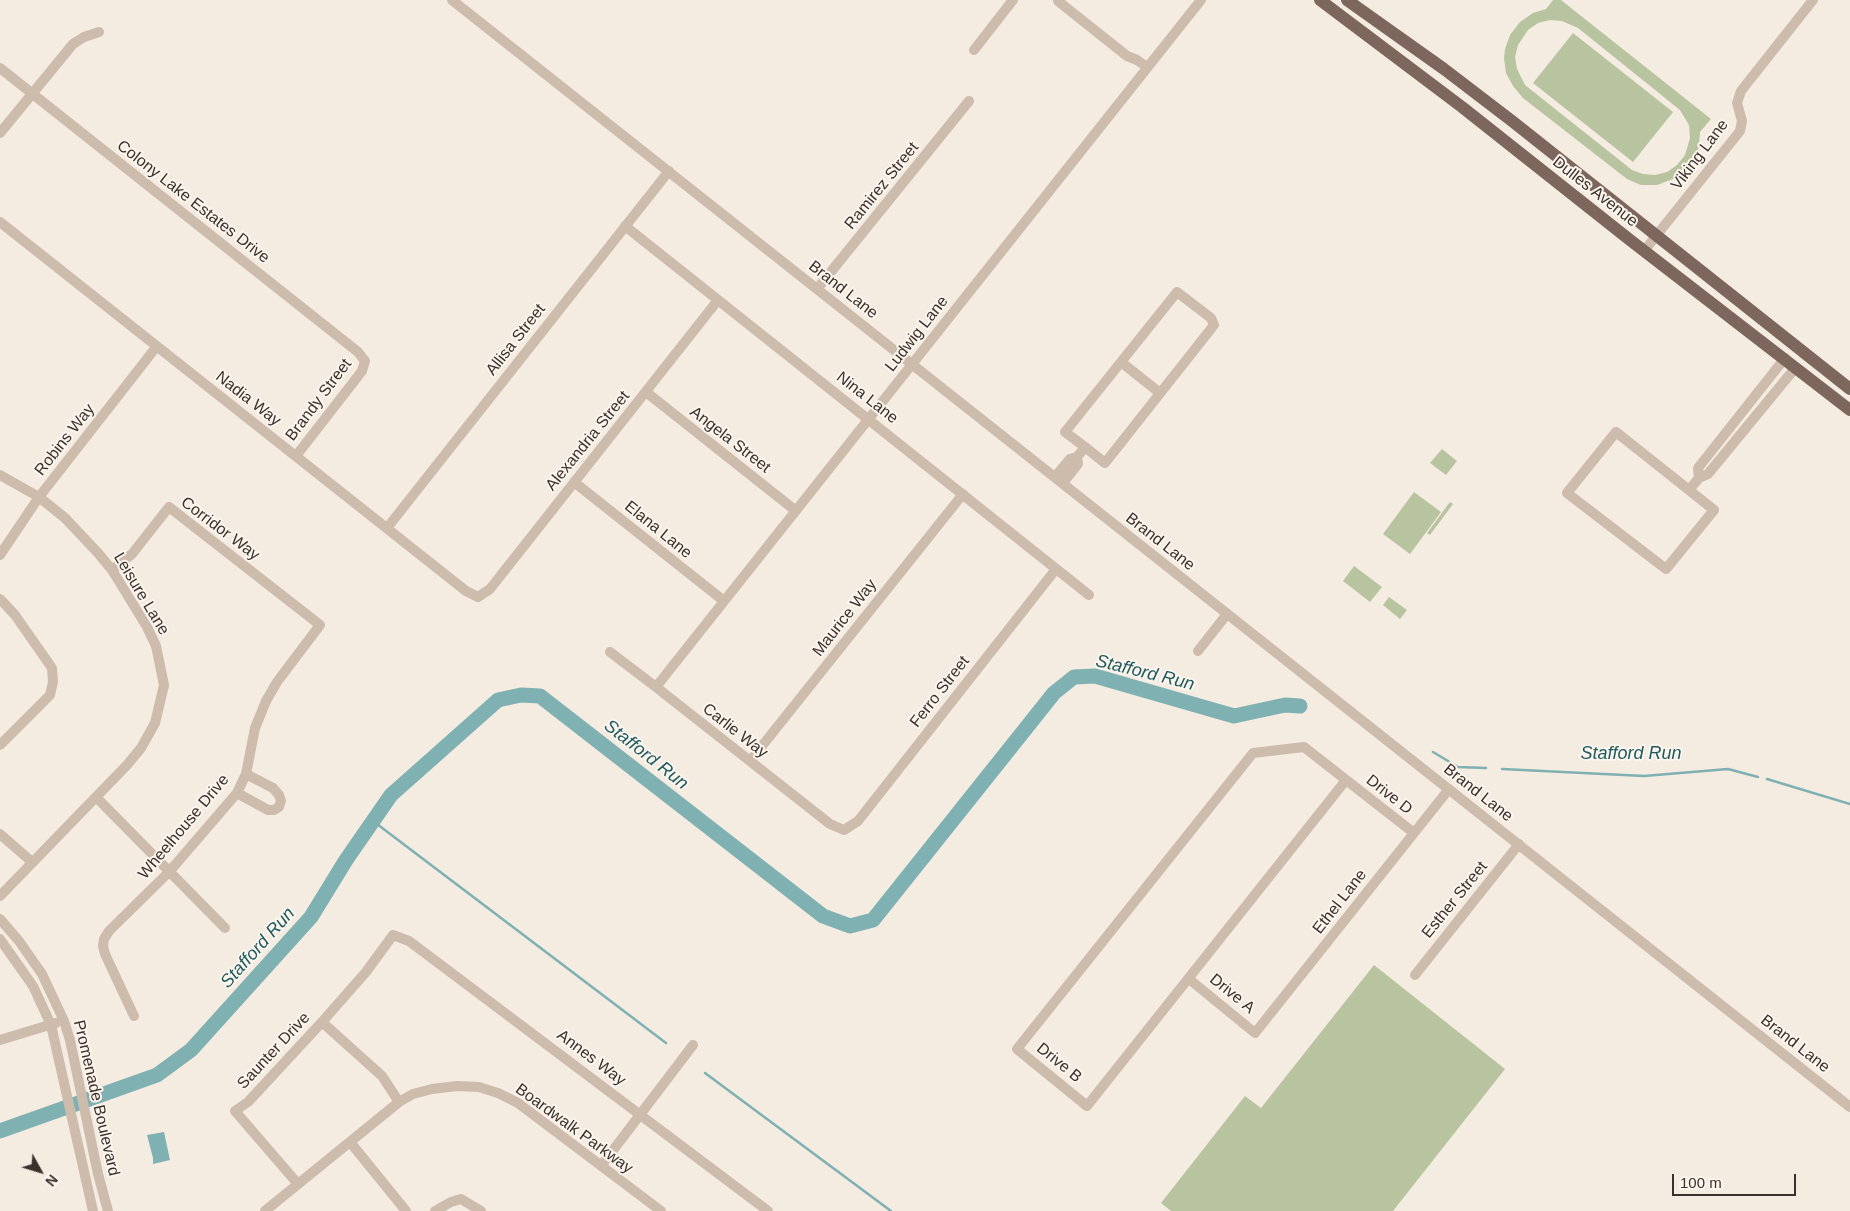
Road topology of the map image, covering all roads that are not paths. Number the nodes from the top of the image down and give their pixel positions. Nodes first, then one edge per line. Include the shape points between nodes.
1 (452, 0) edge
2 (1013, 0) edge
3 (1201, 0) edge
4 (1320, 0) edge
5 (1348, 0) edge
6 (1813, 0) edge
7 (1058, 1) dead end
8 (98, 32) dead end
9 (974, 50) dead end
10 (0, 68) edge
11 (1147, 68) junction
12 (32, 94) junction
13 (969, 101) dead end
14 (0, 133) edge
15 (669, 172) junction
16 (0, 222) edge
17 (625, 226) junction
18 (1656, 235) junction
19 (1644, 251) junction
20 (817, 289) junction
21 (718, 300) junction
22 (157, 346) junction
23 (1785, 358) junction
24 (365, 361) joint
25 (1121, 362) junction
26 (912, 364) junction
27 (1796, 366) junction
28 (1850, 389) edge
29 (646, 392) junction
30 (1160, 393) junction
31 (1850, 410) edge
32 (869, 419) junction
33 (1085, 447) junction
34 (296, 456) junction
35 (0, 475) edge
36 (1699, 478) junction
37 (1059, 480) junction
38 (574, 482) junction
39 (1690, 490) junction
40 (963, 494) junction
41 (39, 497) junction
42 (796, 511) junction
43 (387, 528) junction
44 (0, 555) edge
45 (1056, 569) junction
46 (112, 570) junction
47 (1089, 595) dead end
48 (478, 597) joint
49 (0, 599) edge
50 (724, 602) junction
51 (1227, 614) junction
52 (320, 625) joint
53 (1198, 651) dead end
54 (610, 652) dead end
55 (656, 687) junction
56 (0, 745) edge
57 (750, 762) junction
58 (246, 774) junction
59 (1346, 780) junction
60 (1449, 789) junction
61 (237, 793) junction
62 (96, 797) junction
63 (844, 830) joint
64 (1414, 833) junction
65 (0, 834) edge
66 (1519, 844) junction
67 (32, 862) junction
68 (169, 872) junction
69 (0, 896) edge
70 (0, 920) edge
71 (226, 928) dead end
72 (393, 935) joint
73 (0, 938) edge
74 (1415, 975) dead end
75 (1190, 979) junction
76 (134, 1016) dead end
77 (64, 1021) junction
78 (322, 1022) junction
79 (51, 1025) junction
80 (1255, 1033) joint
81 (0, 1040) edge
82 (693, 1045) dead end
83 (399, 1102) junction
84 (1850, 1107) edge
85 (641, 1115) junction
86 (350, 1142) junction
87 (601, 1166) junction
88 (298, 1184) junction
89 (104, 1210) edge
90 (94, 1211) edge
91 (265, 1211) edge
92 (406, 1211) edge
93 (435, 1211) edge
94 (481, 1211) edge
95 (661, 1211) edge
96 (768, 1211) edge

1 - 15 street, Brand Lane
2 - 9 street
3 - 11 street, Ludwig Lane
4 - 19 main road, Dulles Avenue
5 - 18 main road, Dulles Avenue via 1444,69
6 - 18 street, Viking Lane via 1740,91 1737,103 1742,120 1740,131
7 - 11 street
8 - 12 street via 74,44
10 - 12 street, Colony Lake Estates Drive
11 - 26 street, Ludwig Lane
12 - 14 street
12 - 24 street, Colony Lake Estates Drive via 358,352
13 - 20 street, Ramirez Street
15 - 17 street, Allisa Street
15 - 20 street, Brand Lane
16 - 22 street, Nadia Way
17 - 21 street, Nina Lane
17 - 43 street, Allisa Street
18 - 19 street, Viking Lane
18 - 28 main road, Dulles Avenue
19 - 23 main road, Dulles Avenue
20 - 26 street, Brand Lane
21 - 29 street, Alexandria Street
21 - 32 street, Nina Lane
22 - 34 street, Nadia Way
22 - 41 street, Robins Way
23 - 27 main road, Dulles Avenue
23 - 36 street via 1698,468
24 - 34 street, Brandy Street via 362,371
25 - 30 street
25 - 30 street via 1177,292 1211,318 1214,325
25 - 33 street via 1065,432
26 - 32 street, Ludwig Lane
26 - 37 street, Brand Lane
27 - 31 main road, Dulles Avenue
27 - 36 street via 1708,474
29 - 38 street, Alexandria Street
29 - 42 street, Angela Street
30 - 33 street via 1105,463
32 - 40 street, Nina Lane
32 - 42 street, Ludwig Lane
33 - 37 street via 1078,456 1070,459
34 - 43 street, Nadia Way
35 - 41 street, Leisure Lane
36 - 39 street
37 - 51 street, Brand Lane
38 - 48 street, Alexandria Street via 490,589
38 - 50 street, Elana Lane
39 - 39 street via 1714,510 1666,569 1567,492 1616,432
40 - 45 street, Nina Lane
40 - 57 street, Maurice Way
41 - 44 street, Robins Way
41 - 46 street, Leisure Lane via 82,534
42 - 50 street, Ludwig Lane
43 - 48 street, Nadia Way
45 - 47 street, Nina Lane
45 - 63 street, Ferro Street via 858,820
46 - 52 street, Corridor Way via 132,554 169,507
46 - 62 street, Leisure Lane via 156,646 164,685 154,723 141,748
49 - 56 street via 52,668 53,682 50,695
50 - 55 street, Ludwig Lane
51 - 53 street
51 - 60 street, Brand Lane
52 - 58 street, Wheelhouse Drive via 266,701 255,728
54 - 55 street, Carlie Way
55 - 57 street, Carlie Way
57 - 63 street, Carlie Way via 830,824
58 - 61 street, Wheelhouse Drive
58 - 61 street via 273,788 281,802 274,810 268,810
59 - 64 street, Drive D
59 - 75 street, Drive B
59 - 75 street, Drive B via 1304,746 1253,753 1017,1048 1087,1106
60 - 64 street, Ethel Lane
60 - 66 street, Brand Lane
61 - 68 street, Wheelhouse Drive
62 - 67 street, Leisure Lane
62 - 68 street
64 - 80 street, Ethel Lane
65 - 67 street
66 - 74 street, Esther Street
66 - 84 street, Brand Lane
67 - 69 street, Leisure Lane
68 - 71 street
68 - 76 street, Wheelhouse Drive via 108,931 104,939 105,954
70 - 77 street, Promenade Boulevard via 42,974
72 - 78 street, Saunter Drive
72 - 85 street, Annes Way via 409,941
73 - 79 street, Promenade Boulevard via 33,986
75 - 80 street, Drive A
77 - 79 street
77 - 89 street, Promenade Boulevard via 88,1122
78 - 83 street via 382,1076
78 - 88 street, Saunter Drive via 248,1102 235,1111
79 - 81 street
79 - 90 street, Promenade Boulevard
82 - 85 street
83 - 86 street, Boardwalk Parkway
83 - 87 street, Boardwalk Parkway via 419,1092 457,1086 479,1087 498,1093 518,1103
85 - 87 street
85 - 96 street, Annes Way
86 - 88 street, Boardwalk Parkway
86 - 92 street
87 - 95 street, Boardwalk Parkway
88 - 91 street, Boardwalk Parkway
93 - 94 street via 461,1199

